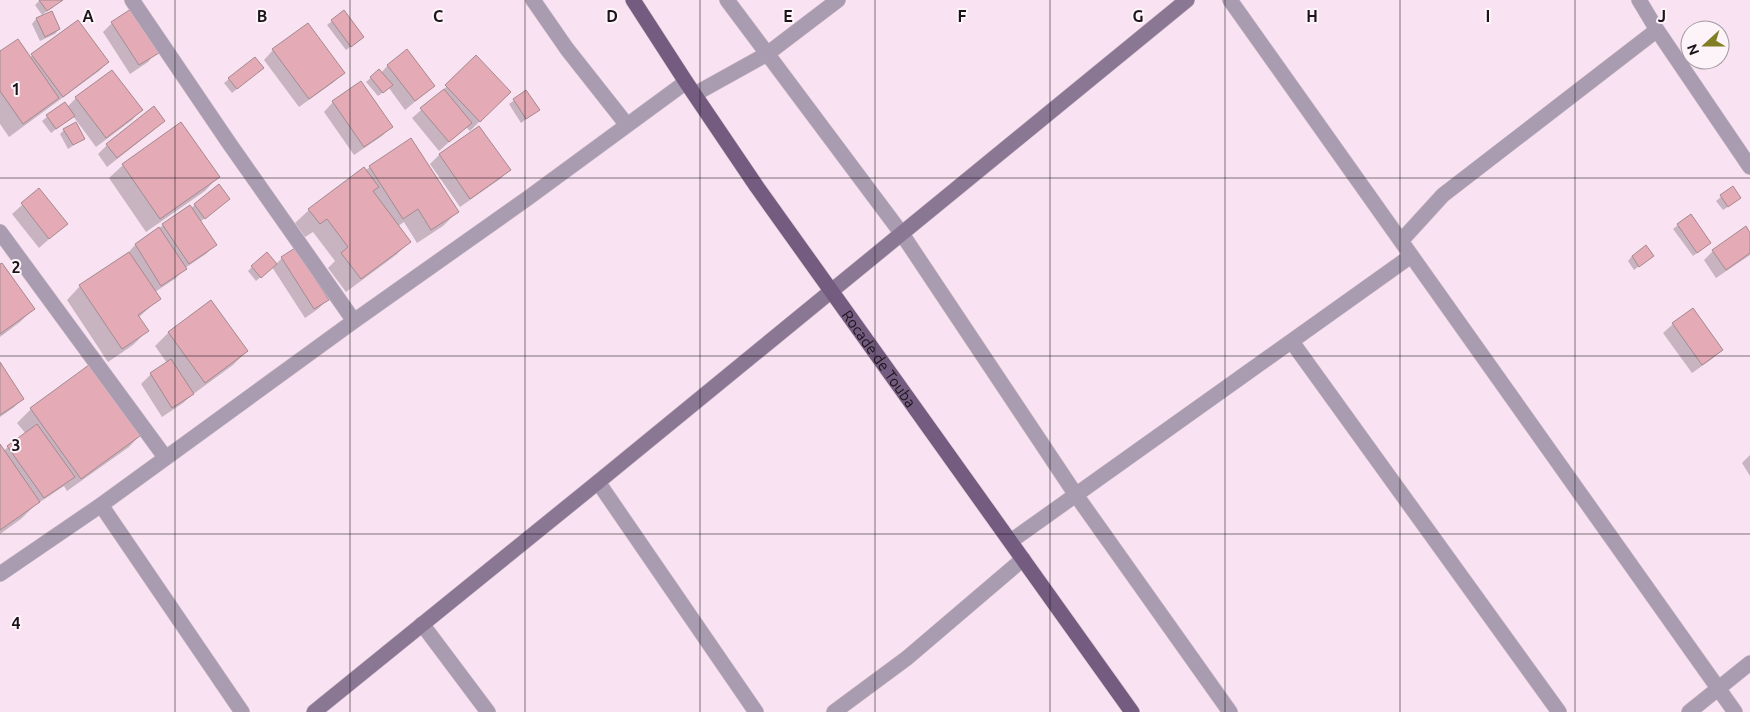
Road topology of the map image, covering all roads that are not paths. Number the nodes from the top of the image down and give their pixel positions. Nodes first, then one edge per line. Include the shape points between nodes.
1 (132, 0) edge
2 (533, 0) edge
3 (633, 0) edge
4 (727, 0) edge
5 (838, 0) edge
6 (1187, 0) edge
7 (1230, 0) edge
8 (1639, 0) edge
9 (1657, 30) junction
10 (767, 54) junction
11 (690, 88) junction
12 (627, 125) junction
13 (1750, 167) edge
14 (0, 232) edge
15 (902, 234) junction
16 (1401, 241) junction
17 (1411, 256) junction
18 (832, 292) junction
19 (354, 321) junction
20 (1292, 342) junction
21 (165, 457) junction
22 (598, 482) junction
23 (1076, 495) junction
24 (101, 506) junction
25 (1011, 541) junction
26 (1023, 559) junction
27 (0, 574) edge
28 (422, 624) junction
29 (1750, 663) edge
30 (1718, 689) junction
31 (242, 712) edge
32 (314, 712) edge
33 (488, 712) edge
34 (756, 712) edge
35 (834, 712) edge
36 (1132, 712) edge
37 (1230, 712) edge
38 (1559, 712) edge
39 (1689, 712) edge
40 (1734, 712) edge

1 - 19 street
2 - 12 street
3 - 11 main road, Rocade de Touba
4 - 10 street
5 - 10 street
6 - 15 main road
7 - 16 street
8 - 9 street
9 - 13 street
9 - 16 street via 1443,195
10 - 11 street
10 - 15 street
11 - 12 street
11 - 18 main road, Rocade de Touba
12 - 19 street
14 - 21 street
15 - 18 main road
15 - 23 street
16 - 17 street
17 - 20 street
17 - 30 street
18 - 22 main road
18 - 25 main road, Rocade de Touba
19 - 21 street
20 - 23 street
20 - 38 street
21 - 24 street
22 - 28 main road
22 - 34 street
23 - 25 street
23 - 37 street
24 - 27 street
24 - 31 street
25 - 26 main road, Rocade de Touba
26 - 35 street via 907,658
26 - 36 main road, Rocade de Touba
28 - 32 main road
28 - 33 street
29 - 30 street
30 - 39 street
30 - 40 street

